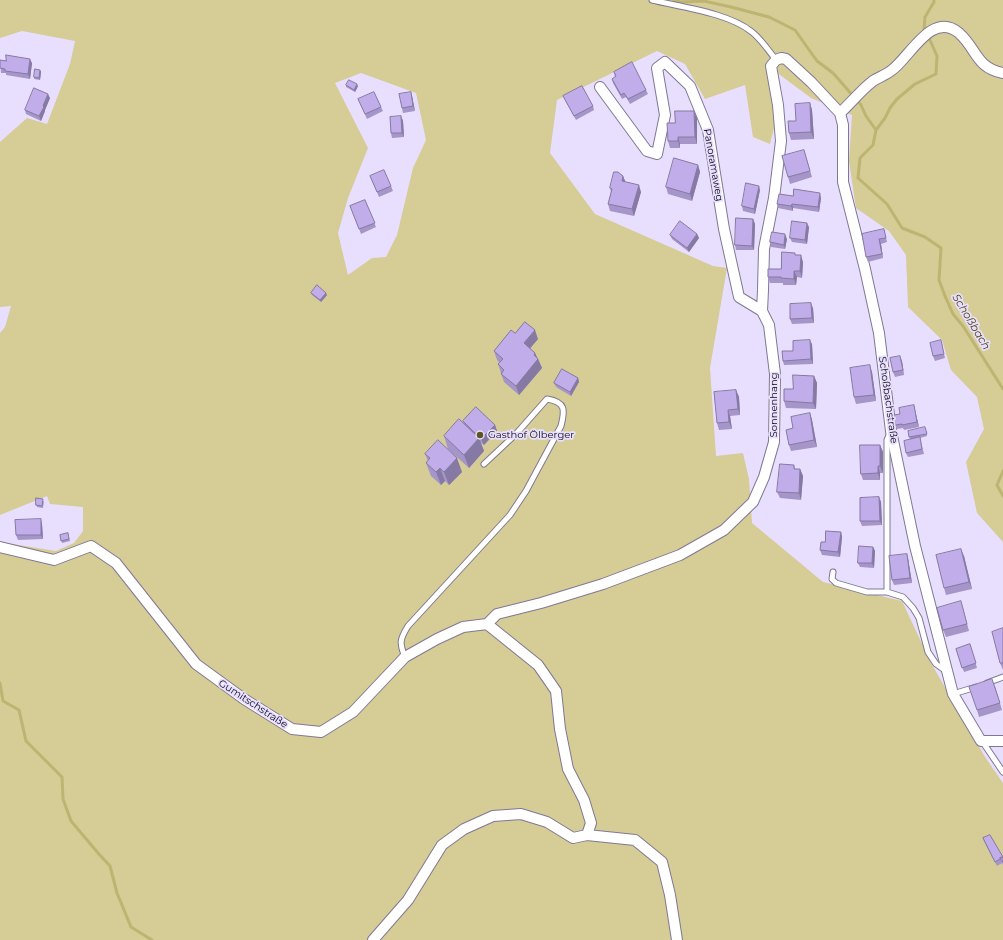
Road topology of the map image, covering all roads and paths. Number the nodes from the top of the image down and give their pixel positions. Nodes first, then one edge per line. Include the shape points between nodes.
1 (652, 0) edge
2 (776, 60) junction
3 (1003, 73) edge
4 (600, 87) dead end
5 (840, 113) junction
6 (762, 311) junction
7 (891, 431) junction
8 (484, 464) dead end
9 (0, 547) edge
10 (833, 572) dead end
11 (887, 592) junction
12 (487, 624) junction
13 (405, 657) junction
14 (948, 672) junction
15 (1003, 677) edge
16 (953, 694) junction
17 (981, 741) junction
18 (1003, 741) edge
19 (1003, 772) edge
20 (587, 835) junction
21 (373, 940) edge
22 (676, 940) edge

1 - 2 lane via 734,21 752,32
2 - 5 street via 786,59
2 - 6 street, Sonnenhang via 771,66 781,141 764,249
3 - 5 street via 992,71 983,64 958,32 940,27 926,33 892,70 874,81
4 - 6 street, Panoramaweg via 647,151 658,154 664,115 657,68 665,62 690,86 708,130 724,229 739,297
5 - 7 street, Schoßbachstraße via 843,125 843,182 879,333
6 - 12 street, Sonnenhang via 769,325 775,374 774,442 764,477 753,502 724,530 680,555 603,584 497,614
7 - 11 lane via 887,440
7 - 14 street, Schoßbachstraße via 915,546
8 - 13 lane via 516,434 547,399 557,400 562,406 560,426 526,491 510,515 408,626 401,637 400,646
9 - 13 street, Gumitschstraße via 54,560 91,546 116,563 196,664 244,699 292,729 321,732 353,712
10 - 11 lane via 832,579 836,583 868,592
11 - 14 lane via 903,597 913,608 919,618 928,652 936,664
12 - 13 street, Gumitschstraße via 463,627
12 - 20 street via 538,665 556,691 568,769 584,800 591,823
14 - 16 street, Schoßbachstraße
15 - 16 lane
16 - 17 street, Schoßbachstraße
17 - 18 street
17 - 19 lane
20 - 21 street via 574,838 547,822 521,814 494,816 464,829 442,845 408,900
20 - 22 street via 635,840 662,862 670,895

